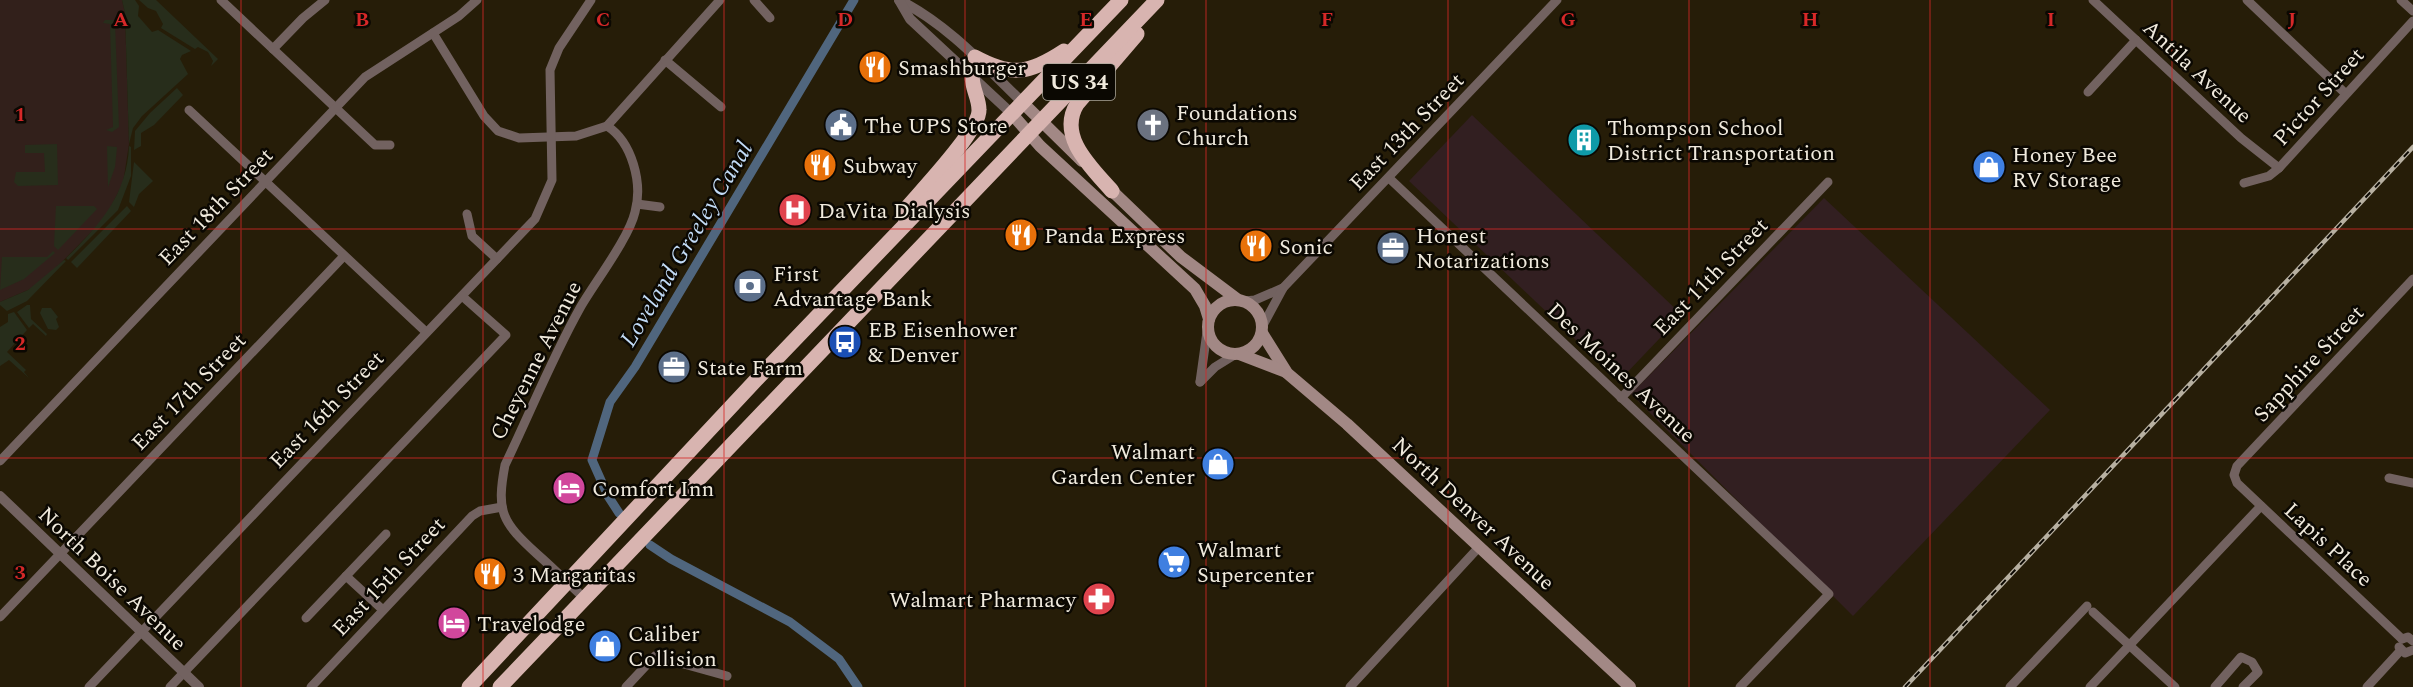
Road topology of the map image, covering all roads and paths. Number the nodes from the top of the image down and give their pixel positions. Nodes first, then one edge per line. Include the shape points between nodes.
1 (221, 0) edge
2 (325, 0) edge
3 (477, 0) edge
4 (591, 0) edge
5 (720, 0) edge
6 (754, 0) edge
7 (899, 0) edge
8 (1157, 0) edge
9 (1166, 0) edge
10 (1557, 0) edge
11 (2093, 0) edge
12 (2247, 0) edge
13 (2401, 0) edge
14 (1119, 2) edge
15 (2413, 11) edge
16 (771, 18) dead end
17 (2413, 21) edge
18 (433, 33) junction
19 (2136, 40) junction
20 (273, 49) junction
21 (975, 57) junction
22 (665, 60) junction
23 (972, 75) junction
24 (2088, 92) dead end
25 (2346, 94) junction
26 (1022, 102) junction
27 (721, 106) dead end
28 (336, 108) junction
29 (189, 110) dead end
30 (1011, 113) junction
31 (1040, 122) junction
32 (607, 126) junction
33 (1029, 133) junction
34 (552, 138) junction
35 (390, 146) dead end
36 (2278, 168) junction
37 (1389, 178) junction
38 (265, 182) junction
39 (1828, 182) dead end
40 (2244, 183) dead end
41 (1112, 191) junction
42 (637, 204) junction
43 (660, 207) dead end
44 (467, 214) dead end
45 (906, 223) junction
46 (344, 256) junction
47 (497, 259) junction
48 (2413, 279) edge
49 (1283, 288) junction
50 (462, 296) junction
51 (1240, 300) junction
52 (1208, 322) junction
53 (1262, 330) junction
54 (426, 332) junction
55 (1238, 354) junction
56 (1287, 373) junction
57 (1622, 398) junction
58 (0, 461) edge
59 (2234, 475) joint
60 (2389, 478) dead end
61 (2413, 483) edge
62 (0, 496) edge
63 (2261, 506) junction
64 (502, 507) junction
65 (386, 534) dead end
66 (1479, 547) junction
67 (59, 554) junction
68 (346, 576) junction
69 (568, 582) junction
70 (584, 598) junction
71 (383, 610) junction
72 (0, 617) edge
73 (306, 618) dead end
74 (141, 632) junction
75 (2402, 639) junction
76 (2413, 640) edge
77 (2129, 646) junction
78 (2413, 650) edge
79 (2401, 651) junction
80 (184, 672) junction
81 (728, 676) dead end
82 (89, 687) edge
83 (170, 687) edge
84 (199, 687) edge
85 (311, 687) edge
86 (469, 687) edge
87 (500, 687) edge
88 (626, 687) edge
89 (1350, 687) edge
90 (1630, 687) edge
91 (1740, 687) edge
92 (2010, 687) edge
93 (2090, 687) edge
94 (2175, 687) edge
95 (2215, 687) edge
96 (2243, 687) edge
97 (2367, 687) edge

1 - 20 street
2 - 20 street
3 - 18 street, East 18th Street
4 - 34 street, East 16th Street via 559,48 550,70
5 - 22 street
6 - 16 street
7 - 21 street via 924,12
7 - 23 street via 909,19
8 - 31 highway, US 34
9 - 41 highway via 1077,104 1071,117 1077,146
10 - 37 street, East 13th Street
11 - 19 street, Antila Avenue
12 - 25 street
13 - 15 street
14 - 21 highway via 1067,49 1035,67 1003,70
14 - 26 highway, US 34
17 - 25 street, Pictor Street
18 - 28 street, East 18th Street via 380,65
18 - 34 street via 491,126 511,136
19 - 24 street
19 - 36 street, Antila Avenue
20 - 28 street
21 - 26 street
22 - 27 street
22 - 32 street
23 - 30 street
23 - 45 highway via 978,120 904,211
25 - 36 street, Pictor Street
26 - 30 highway, US 34
26 - 31 main road
28 - 35 street via 375,145
28 - 38 street, East 18th Street
29 - 38 street
30 - 33 main road
30 - 45 highway, US 34
31 - 33 highway, US 34
31 - 41 main road
32 - 34 street via 588,134
32 - 42 street, Cheyenne Avenue via 616,132 630,154
33 - 52 main road via 1195,289 1205,306
33 - 70 highway, US 34
34 - 47 street, East 16th Street via 552,180 540,211
36 - 40 street, Pictor Street via 2269,176
37 - 49 street, East 13th Street
37 - 57 street, Des Moines Avenue
38 - 46 street
38 - 58 street, East 18th Street
39 - 57 street, East 11th Street
41 - 51 main road via 1181,257
42 - 43 street
42 - 64 street, Cheyenne Avenue via 629,227 580,308 505,465 500,490
44 - 47 street via 472,236
45 - 69 highway, US 34
46 - 54 street
46 - 67 street, East 17th Street
47 - 50 street, East 16th Street
48 - 59 street, Sapphire Street via 2237,466
49 - 51 street, East 13th Street via 1255,300
49 - 53 street, East 13th Street
50 - 54 street, East 16th Street
50 - 80 street via 506,335
51 - 52 main road via 1216,307
51 - 53 main road via 1257,311
52 - 55 main road via 1215,346
52 - 55 street via 1200,382
53 - 55 main road via 1254,347
53 - 56 main road, North Denver Avenue
54 - 74 street, East 16th Street
55 - 56 main road, North Denver Avenue
56 - 66 main road, North Denver Avenue
57 - 91 street, Des Moines Avenue via 1829,594
59 - 63 street, Lapis Place
60 - 61 street
62 - 67 street, North Boise Avenue
63 - 75 street, Lapis Place
63 - 77 street
64 - 69 street, Cheyenne Avenue via 510,529
64 - 71 street, East 15th Street via 472,516
65 - 68 street
66 - 89 street
66 - 90 main road, North Denver Avenue
67 - 72 street, East 17th Street
67 - 74 street, North Boise Avenue
68 - 71 street
68 - 73 street
69 - 70 street, Cheyenne Avenue
69 - 86 highway, US 34
70 - 87 highway, US 34
71 - 85 street, East 15th Street
74 - 80 street, North Boise Avenue
74 - 82 street, East 16th Street
75 - 76 street
75 - 79 street
77 - 92 street via 2090,609
77 - 93 street
77 - 94 street
78 - 79 street
79 - 97 street
80 - 83 street
80 - 84 street, North Boise Avenue
81 - 88 street via 655,656
95 - 96 street via 2241,657 2252,662 2258,672

